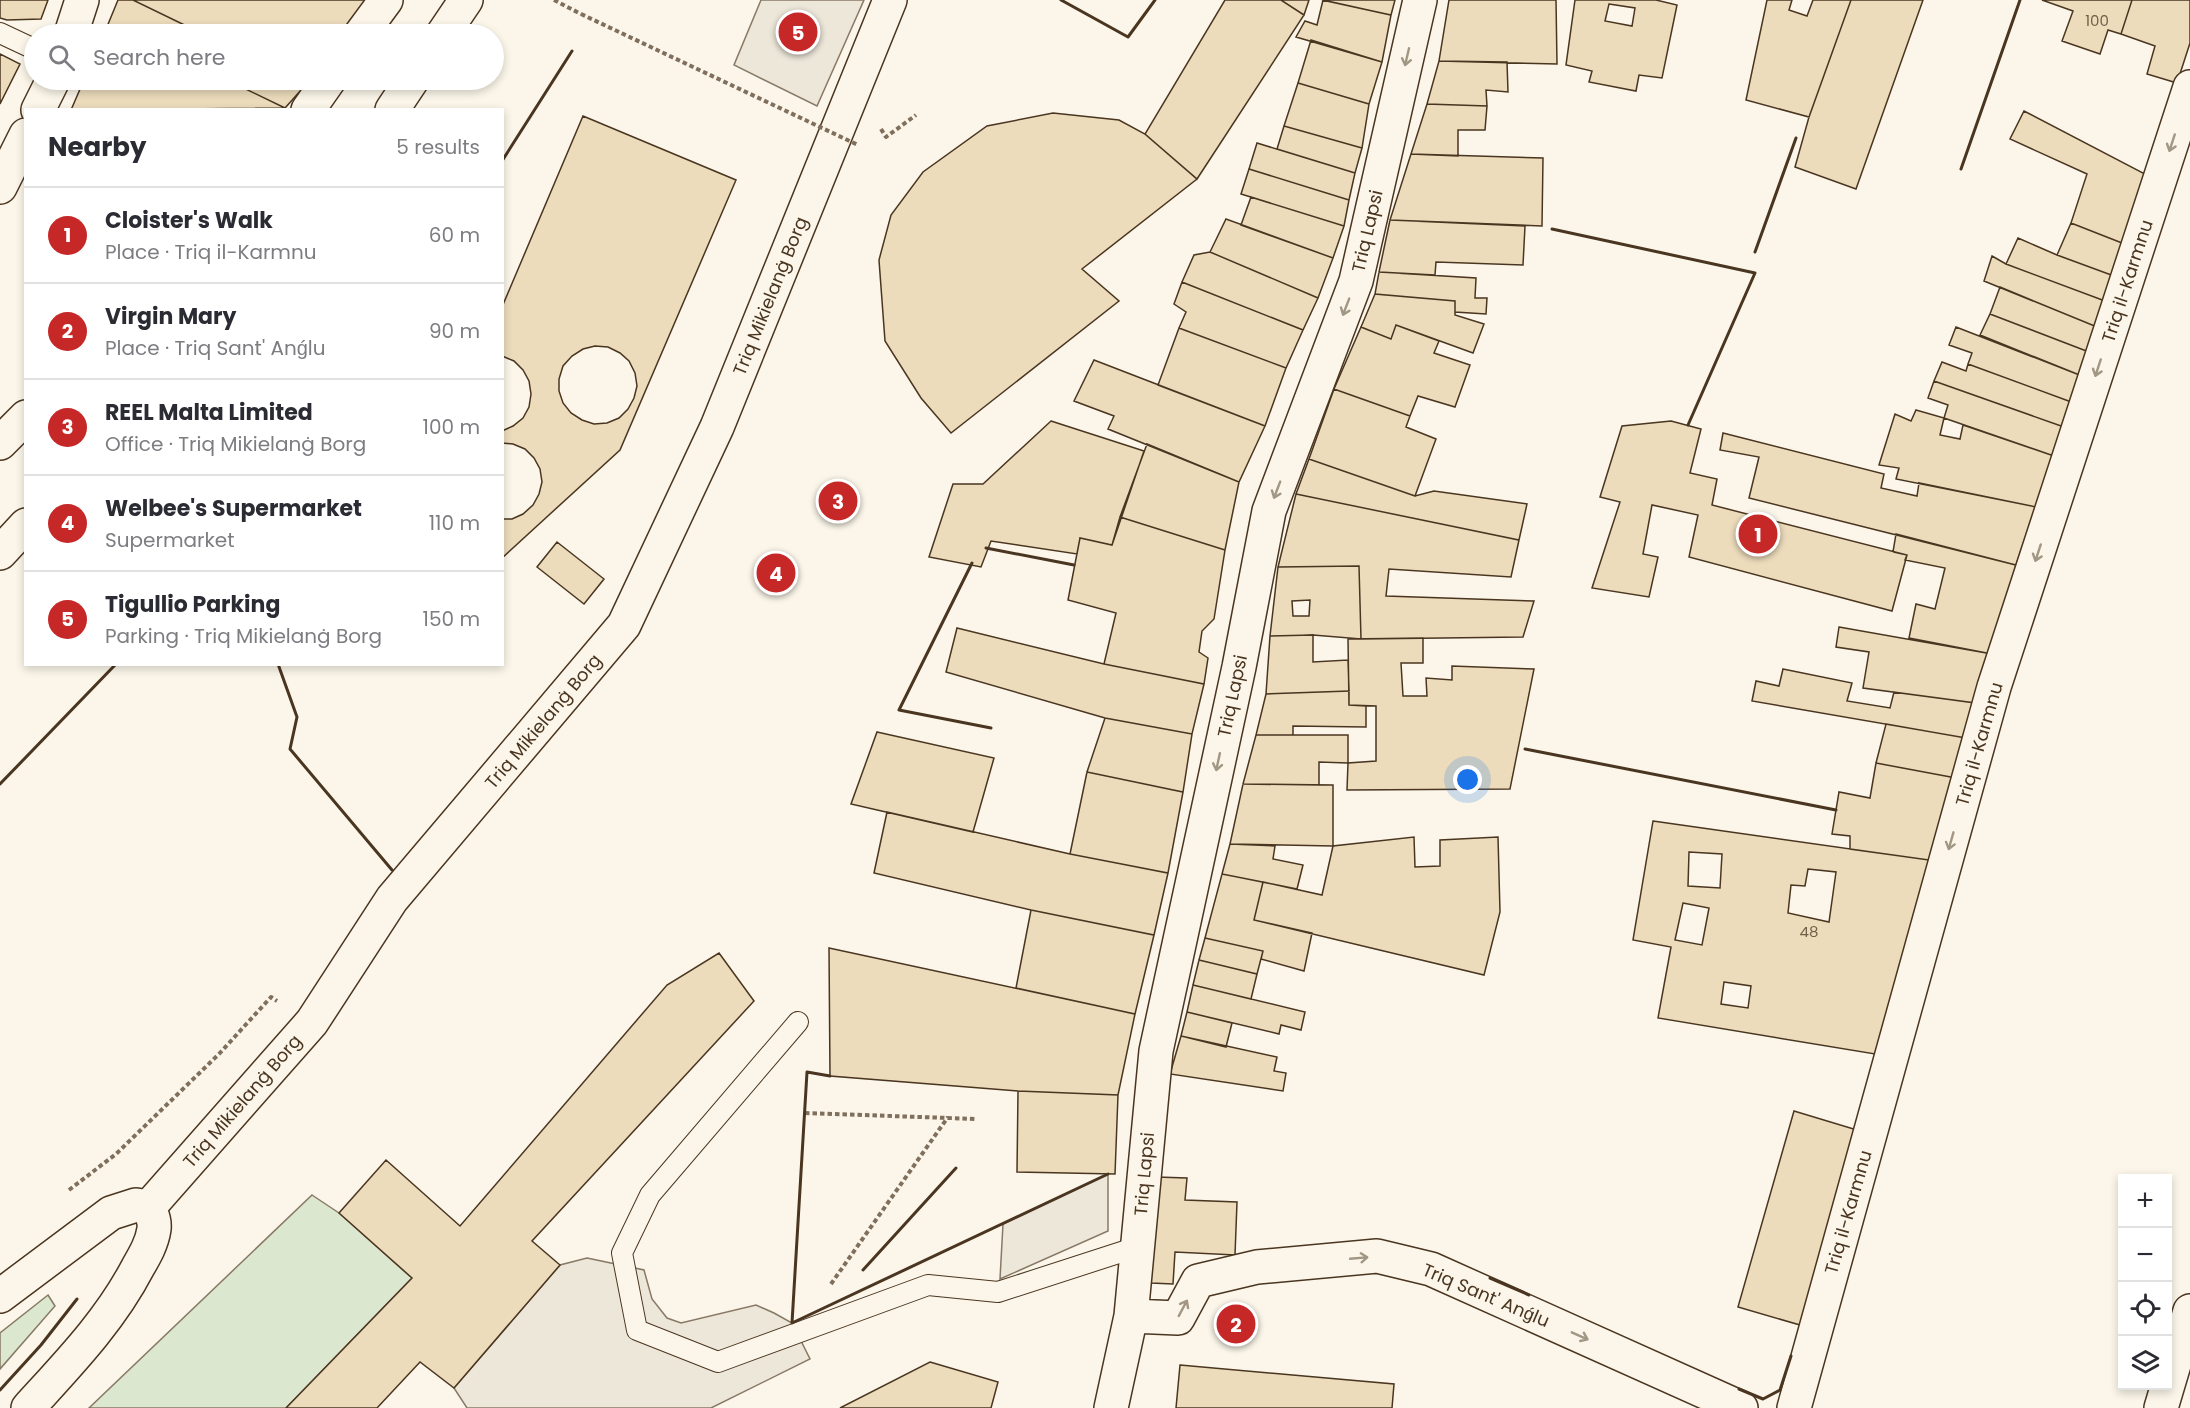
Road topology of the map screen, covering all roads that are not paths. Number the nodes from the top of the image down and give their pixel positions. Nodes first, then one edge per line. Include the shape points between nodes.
1 (82, 0) edge
2 (386, 0) edge
3 (466, 0) edge
4 (890, 0) edge
5 (1420, 0) edge
6 (74, 24) edge
7 (368, 24) edge
8 (450, 24) edge
9 (0, 33) edge
10 (24, 44) edge
11 (2190, 87) edge
12 (48, 90) edge
13 (322, 90) edge
14 (405, 90) edge
15 (39, 108) edge
16 (309, 108) edge
17 (393, 108) edge
18 (24, 139) edge
19 (0, 187) edge
20 (24, 419) edge
21 (0, 443) edge
22 (24, 527) edge
23 (0, 553) edge
24 (798, 1022) dead end
25 (149, 1207) junction
26 (1137, 1247) junction
27 (0, 1296) edge
28 (2190, 1311) edge
29 (1131, 1316) junction
30 (28, 1408) edge
31 (1110, 1408) edge
32 (1741, 1408) edge
33 (1794, 1408) edge
34 (2161, 1408) edge

1 - 6 main road
2 - 7 main road
3 - 8 main road
4 - 25 main road, Triq Mikielanġ Borg via 717,428 624,625 392,898 312,1022
5 -> 26 main road, Triq Lapsi via 1356,281 1269,511 1156,1051
9 - 10 lane
11 -> 33 main road, Triq il-Karmnu via 1994,687
12 - 15 main road
13 - 16 main road
14 - 17 main road
18 - 19 main road
20 - 21 main road
22 - 23 main road
24 - 26 lane via 650,1195 622,1253 638,1330 718,1362 928,1285 998,1292
25 - 27 main road via 136,1205 111,1213
25 - 30 main road via 153,1232 132,1278 94,1335
26 - 29 main road, Triq Lapsi
28 - 34 main road
29 - 31 main road, Triq Lapsi
29 -> 32 main road, Triq Sant' Anǵlu via 1178,1318 1197,1281 1257,1267 1377,1256 1431,1269

